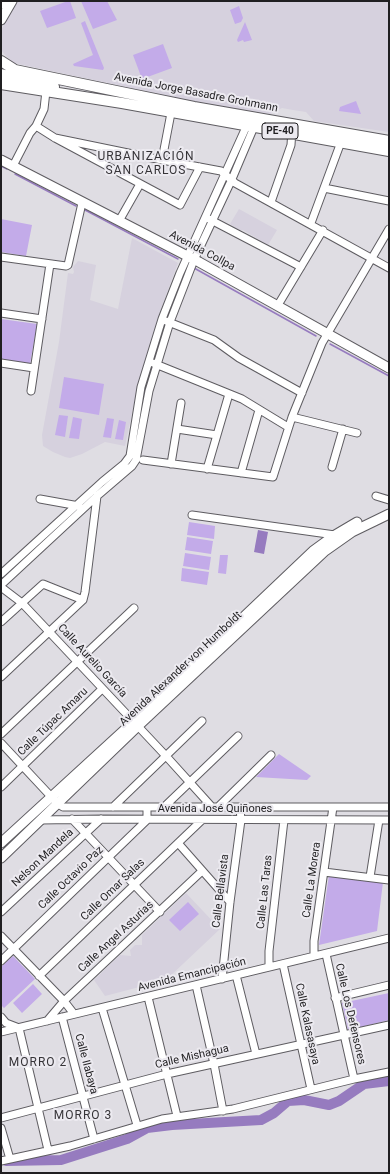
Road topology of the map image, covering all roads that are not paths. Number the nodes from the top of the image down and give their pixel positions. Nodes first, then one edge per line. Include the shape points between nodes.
1 (4, 1) edge
2 (12, 1) edge
3 (1, 4) edge
4 (1, 20) edge
5 (1, 62) edge
6 (1, 74) edge
7 (35, 82) junction
8 (1, 84) edge
9 (46, 91) junction
10 (121, 92) junction
11 (122, 103) junction
12 (171, 113) junction
13 (36, 126) junction
14 (250, 126) junction
15 (292, 128) junction
16 (54, 138) junction
17 (389, 141) edge
18 (341, 142) junction
19 (389, 151) edge
20 (1, 160) edge
21 (162, 160) junction
22 (13, 166) junction
23 (200, 167) junction
24 (226, 174) junction
25 (232, 179) junction
26 (140, 184) junction
27 (324, 188) junction
28 (389, 201) edge
29 (82, 202) junction
30 (271, 202) junction
31 (209, 219) junction
32 (119, 221) junction
33 (311, 223) junction
34 (389, 229) edge
35 (323, 230) junction
36 (1, 257) edge
37 (191, 258) junction
38 (372, 258) junction
39 (1, 262) edge
40 (50, 264) junction
41 (301, 267) junction
42 (389, 268) edge
43 (278, 305) junction
44 (1, 314) edge
45 (42, 319) junction
46 (162, 319) junction
47 (170, 322) junction
48 (329, 334) junction
49 (153, 362) junction
50 (1, 363) edge
51 (34, 368) junction
52 (389, 368) edge
53 (30, 391) dead end
54 (302, 393) junction
55 (228, 394) junction
56 (181, 403) dead end
57 (259, 410) junction
58 (292, 417) junction
59 (288, 427) junction
60 (177, 429) junction
61 (343, 430) junction
62 (357, 433) dead end
63 (217, 435) junction
64 (143, 460) dead end
65 (171, 464) junction
66 (332, 467) dead end
67 (207, 469) junction
68 (241, 473) junction
69 (97, 496) junction
70 (376, 496) dead end
71 (40, 499) dead end
72 (389, 500) edge
73 (77, 505) junction
74 (85, 507) junction
75 (389, 507) edge
76 (389, 514) edge
77 (192, 515) dead end
78 (337, 538) junction
79 (1, 574) edge
80 (1, 586) edge
81 (83, 600) junction
82 (22, 603) junction
83 (134, 608) dead end
84 (1, 622) edge
85 (49, 632) junction
86 (78, 662) junction
87 (2, 673) edge
88 (102, 689) junction
89 (202, 721) dead end
90 (135, 724) junction
91 (1, 734) edge
92 (238, 736) dead end
93 (1, 743) edge
94 (271, 755) dead end
95 (166, 756) junction
96 (23, 766) junction
97 (190, 782) junction
98 (1, 787) edge
99 (52, 796) junction
100 (58, 804) junction
101 (113, 807) junction
102 (146, 807) junction
103 (164, 807) junction
104 (215, 807) junction
105 (240, 807) junction
106 (333, 807) junction
107 (389, 807) edge
108 (72, 819) junction
109 (100, 819) junction
110 (41, 820) junction
111 (147, 820) junction
112 (202, 820) junction
113 (240, 820) junction
114 (284, 820) junction
115 (331, 820) junction
116 (379, 820) junction
117 (389, 820) edge
118 (85, 833) junction
119 (1, 843) edge
120 (178, 843) junction
121 (108, 857) junction
122 (1, 858) edge
123 (202, 871) junction
124 (324, 872) junction
125 (370, 877) junction
126 (389, 880) edge
127 (134, 885) junction
128 (230, 902) junction
129 (1, 912) edge
130 (160, 912) junction
131 (1, 936) edge
132 (389, 938) edge
133 (14, 949) junction
134 (326, 954) junction
135 (314, 956) junction
136 (1, 961) edge
137 (283, 964) junction
138 (269, 967) junction
139 (236, 975) junction
140 (39, 976) junction
141 (222, 979) junction
142 (196, 985) junction
143 (389, 985) edge
144 (148, 997) junction
145 (335, 998) junction
146 (64, 1002) junction
147 (102, 1008) junction
148 (74, 1014) junction
149 (62, 1017) junction
150 (1, 1018) edge
151 (47, 1021) junction
152 (389, 1024) edge
153 (19, 1028) junction
154 (1, 1032) edge
155 (344, 1034) junction
156 (301, 1044) junction
157 (256, 1054) junction
158 (214, 1064) junction
159 (389, 1072) edge
160 (167, 1074) junction
161 (354, 1079) junction
162 (125, 1084) junction
163 (311, 1089) junction
164 (83, 1095) junction
165 (38, 1108) junction
166 (222, 1111) junction
167 (177, 1116) junction
168 (1, 1118) edge
169 (137, 1125) junction
170 (1, 1128) edge
171 (94, 1139) junction
172 (48, 1150) junction
173 (10, 1159) junction
174 (1, 1161) edge

1 - 3 main road
2 - 4 main road
5 - 10 highway, Avenida Jorge Basadre Grohmann / PE-40 via 15,70
6 - 7 highway
7 - 10 highway
7 - 11 highway
8 - 9 highway, Avenida Jorge Basadre Grohmann / PE-40
9 - 11 highway, Avenida Jorge Basadre Grohmann / PE-40
9 - 13 street via 44,109
10 - 15 highway, Avenida Jorge Basadre Grohmann / PE-40
11 - 12 highway, Avenida Jorge Basadre Grohmann / PE-40
12 - 14 highway, Avenida Jorge Basadre Grohmann / PE-40
12 - 21 street
13 - 16 street
13 - 22 street
14 - 15 highway, Avenida Jorge Basadre Grohmann / PE-40
14 - 24 street
14 - 25 street
15 - 17 highway, Avenida Jorge Basadre Grohmann / PE-40
15 - 18 highway, Avenida Jorge Basadre Grohmann / PE-40
15 - 30 street via 291,144
16 - 21 street
16 - 26 street
18 - 19 highway, Avenida Jorge Basadre Grohmann / PE-40
18 - 27 street
20 - 22 main road, Avenida Collpa
21 - 23 street
22 - 29 main road, Avenida Collpa
23 - 24 street
23 - 26 street via 180,205
24 - 25 street
24 - 31 street
25 - 30 street
25 - 31 street
26 - 32 street
27 - 28 street
27 - 33 street
29 - 32 main road, Avenida Collpa
29 - 40 street via 68,265 64,267
30 - 33 street
31 - 37 street
31 - 41 street
32 - 37 main road, Avenida Collpa
33 - 35 street
34 - 38 street
35 - 38 street
35 - 41 street
36 - 39 street
36 - 40 street
37 - 43 main road, Avenida Collpa
37 - 46 street via 174,288
37 - 47 street
38 - 42 street
38 - 48 street
40 - 45 street
41 - 43 street
43 - 48 main road, Avenida Collpa
44 - 45 street
45 - 51 street
46 - 47 street
46 - 49 street
47 - 49 street
47 - 54 street via 214,340 239,358
48 - 52 main road, Avenida Collpa
48 - 54 street via 319,350
49 - 55 street
49 - 69 street via 136,460
49 - 73 street via 142,387 130,456
50 - 51 street
51 - 53 street
54 - 58 street
55 - 57 street
55 - 63 street
56 - 60 street
57 - 59 street
57 - 68 street
58 - 59 street
58 - 61 street
59 - 68 street via 273,477
60 - 63 street
60 - 65 street
61 - 62 street
61 - 66 street
63 - 67 street
64 - 65 street
65 - 67 street
67 - 68 street
69 - 74 street
69 - 81 street
70 - 72 street
71 - 73 street
73 - 74 street
73 - 79 street
74 - 80 street
75 - 78 main road, Avenida Alexander von Humboldt via 357,522
76 - 78 main road, Avenida Alexander von Humboldt
77 - 78 street
78 - 90 main road, Avenida Alexander von Humboldt
80 - 82 street, Calle Aurelio García
81 - 82 street via 43,584
81 - 85 street
82 - 84 street
82 - 85 street, Calle Aurelio García
83 - 86 street
85 - 86 street, Calle Aurelio García
85 - 87 street
86 - 88 street, Calle Aurelio García
86 - 91 street
88 - 90 street, Calle Aurelio García
88 - 96 street, Calle Túpac Amaru
89 - 95 street
90 - 95 street, Calle Aurelio García
90 - 99 main road, Avenida Alexander von Humboldt
90 - 100 main road, Avenida Alexander von Humboldt
92 - 97 street
93 - 96 street
94 - 104 street
95 - 97 street, Calle Aurelio García
95 - 101 street
96 - 98 street, Calle Túpac Amaru
96 - 99 street
97 - 103 street
97 - 104 street, Calle Aurelio García
99 - 100 street
99 - 119 main road, Avenida Alexander von Humboldt
100 - 101 street, Avenida José Quiñones via 63,807
100 - 110 main road, Avenida Alexander von Humboldt
101 - 102 street, Avenida José Quiñones
102 - 103 street, Avenida José Quiñones
102 - 111 street
103 - 104 street, Avenida José Quiñones
104 - 105 street, Avenida José Quiñones
105 - 106 street, Avenida José Quiñones
105 - 113 street, Calle Bellavista
106 - 107 street, Avenida José Quiñones
106 - 115 street, Calle La Morera
108 - 109 street, Avenida José Quiñones
108 - 110 street, Avenida José Quiñones
108 - 118 street
109 - 111 street, Avenida José Quiñones
109 - 118 street, Nelson Mandela
110 - 122 main road, Avenida Alexander von Humboldt
111 - 112 street, Avenida José Quiñones
111 - 121 street, Calle Octavio Paz
112 - 113 street, Avenida José Quiñones
112 - 120 street, Calle Omar Salas
113 - 114 street, Avenida José Quiñones
113 - 128 street, Calle Bellavista
114 - 115 street, Avenida José Quiñones
114 - 138 street, Calle Las Taras
115 - 116 street, Avenida José Quiñones
115 - 124 street, Calle La Morera
116 - 117 street, Avenida José Quiñones
116 - 125 street
118 - 121 street
118 - 129 street, Nelson Mandela
120 - 123 street
120 - 127 street, Calle Omar Salas
121 - 127 street
121 - 133 street, Calle Octavio Paz
123 - 128 street
123 - 130 street, Calle Angel Asturias
124 - 125 street
124 - 135 street, Calle La Morera
125 - 126 street
127 - 130 street
127 - 140 street, Calle Omar Salas
128 - 141 street, Calle Bellavista
130 - 146 street, Calle Angel Asturias
131 - 133 street
132 - 134 street, Avenida Emancipación
133 - 136 street, Calle Octavio Paz
133 - 140 street
134 - 135 street, Avenida Emancipación
134 - 145 street, Calle Los Defensores
135 - 137 street, Avenida Emancipación
137 - 138 street, Avenida Emancipación
137 - 156 street, Calle Kalasasaya
138 - 139 street, Avenida Emancipación
139 - 141 street, Avenida Emancipación
139 - 157 street
140 - 146 street
141 - 142 street, Avenida Emancipación
142 - 144 street, Avenida Emancipación
142 - 158 street
143 - 145 street
144 - 147 street, Avenida Emancipación
144 - 160 street
145 - 155 street, Calle Los Defensores
146 - 148 street
146 - 151 street, Calle Angel Asturias
147 - 148 street, Avenida Emancipación
147 - 162 street
148 - 149 street, Avenida Emancipación
149 - 151 street, Avenida Emancipación
149 - 164 street, Calle Ilabaya
150 - 153 street
151 - 153 street, Avenida Emancipación
152 - 155 street, Calle Mishagua
153 - 154 street, Avenida Emancipación
153 - 165 street
155 - 156 street, Calle Mishagua
155 - 161 street, Calle Los Defensores
156 - 157 street, Calle Mishagua
156 - 163 street, Calle Kalasasaya
157 - 158 street, Calle Mishagua
158 - 160 street, Calle Mishagua
158 - 166 street
159 - 161 street
160 - 162 street, Calle Mishagua
160 - 167 street
161 - 163 street
162 - 164 street, Calle Mishagua
162 - 169 street
163 - 166 street
164 - 165 street, Calle Mishagua
164 - 171 street, Calle Ilabaya
165 - 168 street, Calle Mishagua
165 - 172 street
166 - 167 street
167 - 169 street
169 - 171 street
170 - 173 street
171 - 172 street
172 - 173 street
173 - 174 street

